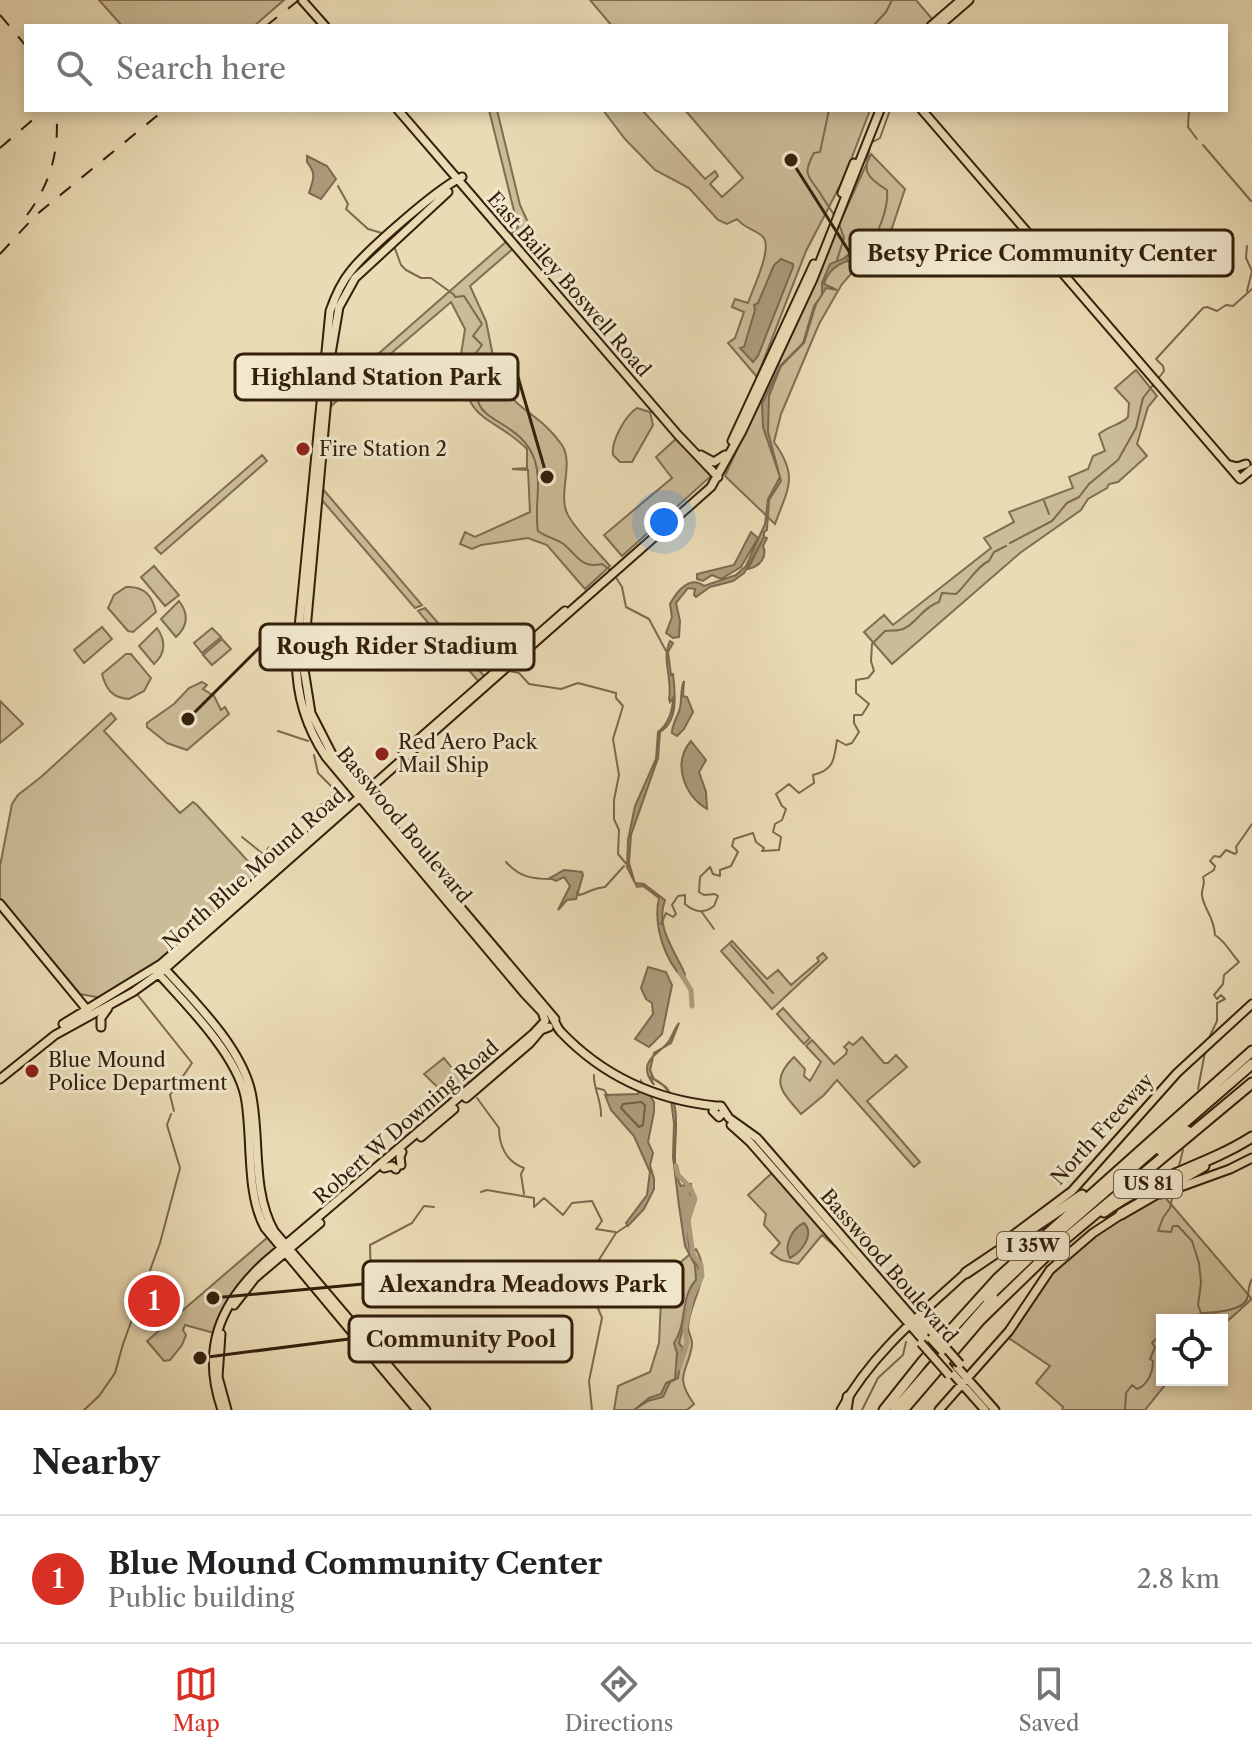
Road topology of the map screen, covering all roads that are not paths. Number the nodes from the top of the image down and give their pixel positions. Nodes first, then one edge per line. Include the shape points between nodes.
1 (305, 0) edge
2 (961, 0) edge
3 (969, 0) edge
4 (325, 23) edge
5 (933, 24) edge
6 (941, 24) edge
7 (402, 112) edge
8 (876, 112) edge
9 (920, 112) edge
10 (460, 179) junction
11 (607, 349) junction
12 (760, 386) junction
13 (651, 400) junction
14 (701, 455) junction
15 (725, 455) junction
16 (1225, 463) junction
17 (1250, 464) edge
18 (717, 474) junction
19 (655, 533) junction
20 (639, 553) junction
21 (616, 570) junction
22 (360, 794) junction
23 (311, 833) junction
24 (390, 836) junction
25 (404, 840) junction
26 (292, 857) junction
27 (0, 904) edge
28 (160, 969) junction
29 (173, 990) junction
30 (188, 997) junction
31 (79, 999) junction
32 (102, 1001) junction
33 (114, 1002) junction
34 (1252, 1004) edge
35 (89, 1012) junction
36 (76, 1020) junction
37 (551, 1024) junction
38 (1252, 1052) edge
39 (1252, 1066) edge
40 (241, 1072) junction
41 (1252, 1075) edge
42 (0, 1079) edge
43 (1252, 1083) edge
44 (1252, 1137) edge
45 (1155, 1150) junction
46 (1228, 1151) junction
47 (402, 1152) junction
48 (1252, 1158) edge
49 (1130, 1160) junction
50 (384, 1168) junction
51 (792, 1184) junction
52 (1121, 1214) junction
53 (272, 1227) junction
54 (306, 1227) junction
55 (284, 1249) junction
56 (1053, 1249) junction
57 (966, 1273) junction
58 (907, 1311) junction
59 (926, 1311) junction
60 (913, 1323) junction
61 (903, 1333) junction
62 (927, 1339) junction
63 (954, 1370) junction
64 (976, 1370) junction
65 (965, 1382) junction
66 (409, 1395) junction
67 (953, 1395) junction
68 (848, 1397) joint
69 (224, 1410) edge
70 (417, 1410) edge
71 (426, 1410) edge
72 (844, 1410) edge
73 (884, 1410) edge
74 (893, 1410) edge
75 (903, 1410) edge
76 (939, 1410) edge
77 (985, 1410) edge
78 (995, 1410) edge

1 - 4 main road
2 - 5 main road
3 - 6 main road
7 - 10 main road, East Bailey Boswell Road
8 - 12 main road, North Blue Mound Road
9 - 16 main road
10 - 11 main road, East Bailey Boswell Road
10 - 22 main road, Basswood Boulevard via 358,274 342,300 333,332 303,673 318,731
11 - 13 main road, East Bailey Boswell Road
11 - 13 main road, East Bailey Boswell Road
12 - 15 main road, North Blue Mound Road
12 - 18 main road, North Blue Mound Road
13 - 14 main road
13 - 18 main road, East Bailey Boswell Road
14 - 15 main road via 714,462
14 - 18 main road
15 - 18 main road, North Blue Mound Road
16 - 17 main road
16 - 17 main road via 1238,476
18 - 19 main road, North Blue Mound Road
18 - 20 main road, North Blue Mound Road via 697,502
19 - 20 main road
19 - 21 main road, North Blue Mound Road
20 - 21 main road, North Blue Mound Road
21 - 22 main road, North Blue Mound Road
22 - 23 main road, North Blue Mound Road
22 - 24 main road, Basswood Boulevard
22 - 25 main road, Basswood Boulevard
22 - 26 main road, North Blue Mound Road
23 - 26 main road
23 - 28 main road, North Blue Mound Road
24 - 25 main road
24 - 37 main road, Basswood Boulevard
25 - 37 main road, Basswood Boulevard
26 - 28 main road, North Blue Mound Road
27 - 31 main road
28 - 29 main road
28 - 30 main road
28 - 32 main road, North Blue Mound Road
28 - 33 main road, North Blue Mound Road
29 - 30 main road
29 - 40 main road
30 - 40 main road via 233,1050
31 - 32 main road
31 - 35 main road
31 - 36 main road
32 - 35 main road, North Blue Mound Road
33 - 35 main road, North Blue Mound Road
33 - 36 main road via 100,1025
34 - 57 main road, North Freeway via 1170,1080 1065,1197
35 - 36 main road
36 - 42 main road
37 - 47 main road, Robert W Downing Road
37 - 51 main road, Basswood Boulevard via 596,1070 718,1112 754,1135
37 - 54 main road, Robert W Downing Road
38 - 45 highway
38 - 49 highway, North Freeway / I 35W
39 - 45 highway
40 - 53 main road via 253,1103 264,1208
40 - 55 main road via 257,1211
41 - 45 highway via 1185,1133
43 - 56 highway, I 35W
44 - 46 highway, US 81
45 - 74 highway via 1014,1276
46 - 52 highway
46 - 56 highway, US 81 via 1144,1186
47 - 50 main road, Robert W Downing Road
47 - 50 main road via 399,1167
48 - 52 main road
49 - 57 highway
49 - 73 highway, North Freeway / I 35W via 998,1278
50 - 55 main road, Robert W Downing Road
51 - 58 main road, Basswood Boulevard
51 - 60 main road, Basswood Boulevard
52 - 64 main road via 1050,1270
53 - 54 main road via 286,1238
53 - 55 main road
54 - 55 main road, Robert W Downing Road
55 - 66 main road
55 - 69 main road via 241,1286 221,1319 213,1363
56 - 75 highway, I 35W via 980,1320
57 - 59 main road, North Freeway
58 - 59 main road
58 - 60 main road, Basswood Boulevard
59 - 60 main road, North Freeway
59 - 62 main road
60 - 61 main road, North Freeway
60 - 62 main road, Basswood Boulevard
61 - 62 main road
61 - 68 main road, North Freeway
62 - 63 main road, Basswood Boulevard, bridge
63 - 64 main road
63 - 65 main road, Basswood Boulevard
63 - 67 main road
64 - 65 main road
65 - 67 main road
65 - 77 main road, Basswood Boulevard
65 - 78 main road, Basswood Boulevard
66 - 70 main road
66 - 71 main road
67 - 76 main road
68 - 72 highway

